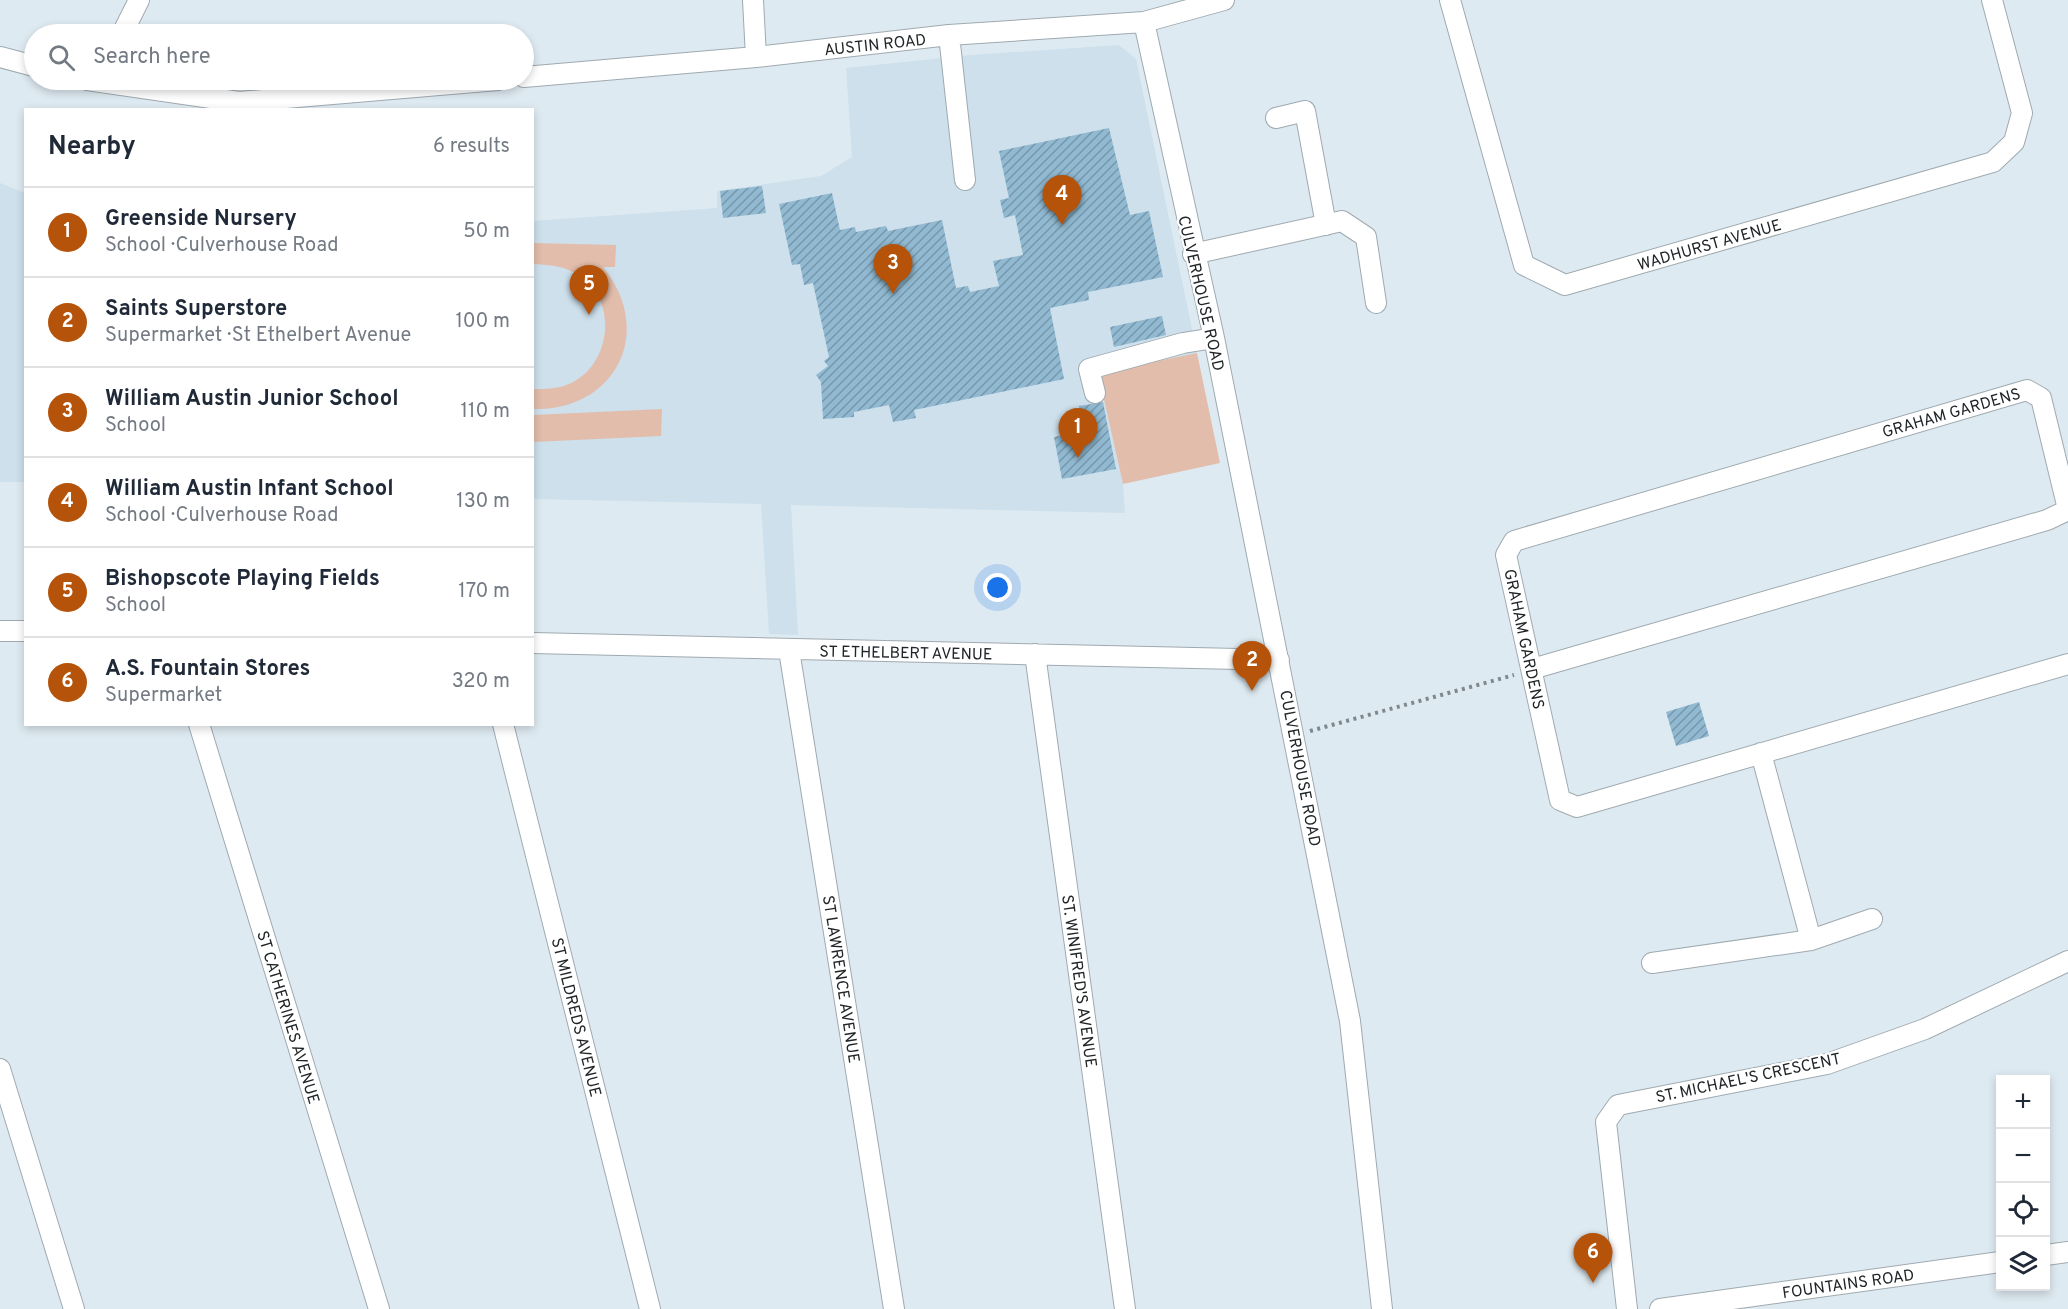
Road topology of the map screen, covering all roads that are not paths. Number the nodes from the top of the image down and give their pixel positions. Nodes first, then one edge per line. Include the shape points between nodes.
1 (139, 0) edge
2 (753, 0) edge
3 (1224, 0) edge
4 (1450, 0) edge
5 (1992, 0) edge
6 (1144, 22) junction
7 (127, 24) edge
8 (950, 35) junction
9 (0, 57) edge
10 (756, 57) junction
11 (24, 63) edge
12 (534, 76) edge
13 (160, 90) edge
14 (380, 90) edge
15 (1276, 118) dead end
16 (965, 180) dead end
17 (1326, 225) junction
18 (1193, 254) junction
19 (1376, 303) dead end
20 (1214, 338) junction
21 (1095, 393) dead end
22 (2068, 509) edge
23 (0, 631) edge
24 (24, 631) edge
25 (534, 643) edge
26 (789, 650) junction
27 (1035, 654) junction
28 (1279, 660) junction
29 (2068, 664) edge
30 (1532, 669) junction
31 (200, 726) edge
32 (504, 726) edge
33 (1761, 753) junction
34 (1872, 919) dead end
35 (1811, 940) junction
36 (2068, 961) edge
37 (1652, 963) dead end
38 (0, 1069) edge
39 (2068, 1252) edge
40 (2050, 1255) edge
41 (1996, 1263) edge
42 (74, 1309) edge
43 (379, 1309) edge
44 (650, 1309) edge
45 (894, 1309) edge
46 (1125, 1309) edge
47 (1382, 1309) edge
48 (1627, 1309) edge
49 (1660, 1309) edge

1 - 7 street
2 - 10 street
3 - 6 street, AUSTIN ROAD
4 - 5 street, WADHURST AVENUE via 1524,265 1565,285 1993,162 2014,142 2022,113
6 - 8 street, AUSTIN ROAD
6 - 18 street, CULVERHOUSE ROAD
8 - 10 street, AUSTIN ROAD
8 - 16 street
9 - 11 street
10 - 12 street, AUSTIN ROAD
13 - 14 street via 239,102
15 - 17 street via 1305,111
17 - 18 street
17 - 19 street via 1342,221 1366,237
18 - 20 street, CULVERHOUSE ROAD
20 - 21 street via 1089,369
20 - 28 street, CULVERHOUSE ROAD
22 - 30 street via 2047,520
22 - 30 street, GRAHAM GARDENS via 2041,398 2027,390 1514,541 1506,555
23 - 24 street
25 - 26 street, ST ETHELBERT AVENUE
26 - 27 street, ST ETHELBERT AVENUE
26 - 45 street, ST LAWRENCE AVENUE
27 - 28 street, ST ETHELBERT AVENUE
27 - 46 street, ST. WINIFRED'S AVENUE
28 - 47 street, CULVERHOUSE ROAD via 1350,1021
29 - 33 street, GRAHAM GARDENS
30 - 33 street, GRAHAM GARDENS via 1560,800 1577,807
31 - 43 street, ST CATHERINES AVENUE
32 - 44 street, ST MILDREDS AVENUE
33 - 35 street
34 - 35 street
35 - 37 street
36 - 48 street, ST. MICHAEL'S CRESCENT via 1925,1029 1827,1064 1618,1105 1606,1122
38 - 42 street
39 - 40 street
41 - 49 street, FOUNTAINS ROAD

